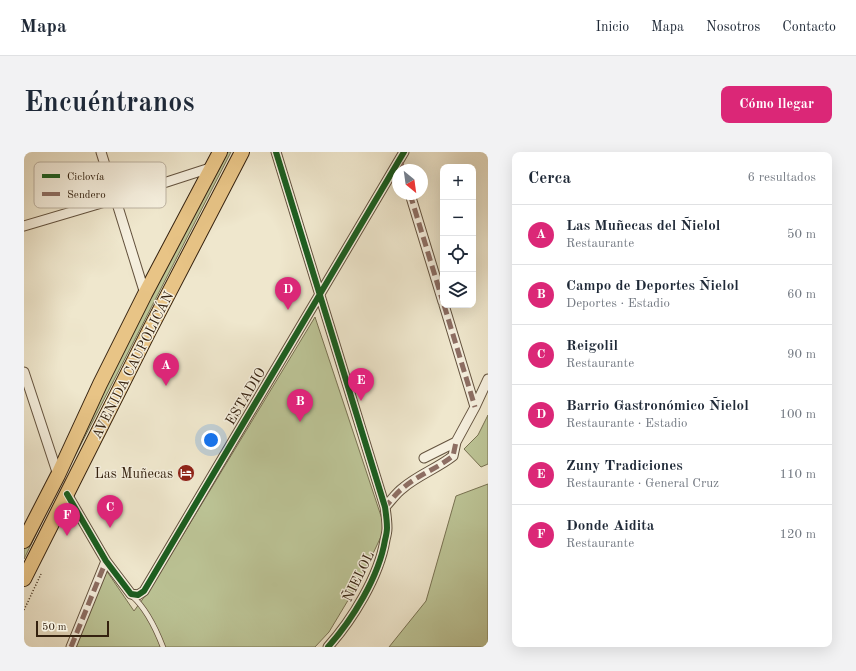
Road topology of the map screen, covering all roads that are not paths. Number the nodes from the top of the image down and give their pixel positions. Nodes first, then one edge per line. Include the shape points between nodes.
1 (101, 152) edge
2 (220, 152) edge
3 (242, 152) edge
4 (276, 152) edge
5 (402, 156) edge
6 (104, 162) edge
7 (213, 168) junction
8 (166, 183) edge
9 (412, 200) edge
10 (85, 208) edge
11 (118, 208) edge
12 (24, 226) edge
13 (145, 294) junction
14 (320, 294) junction
15 (440, 294) edge
16 (444, 308) edge
17 (149, 331) junction
18 (24, 372) edge
19 (488, 379) edge
20 (29, 402) edge
21 (475, 407) junction
22 (456, 442) junction
23 (424, 458) dead end
24 (64, 462) junction
25 (58, 475) junction
26 (67, 494) junction
27 (385, 507) junction
28 (24, 541) edge
29 (106, 561) junction
30 (24, 579) edge
31 (131, 594) junction
32 (71, 647) edge
33 (163, 647) edge
34 (328, 647) edge

1 - 6 street
2 - 7 main road, AVENIDA CAUPOLICÁN
3 - 17 main road, AVENIDA CAUPOLICÁN
4 - 14 street, ÑIELOL
5 - 14 street, ESTADIO
7 - 8 street
7 - 13 main road, AVENIDA CAUPOLICÁN
9 - 15 street
10 - 12 street
11 - 13 street
13 - 17 main road via 150,311
13 - 24 main road, AVENIDA CAUPOLICÁN
14 - 27 street, ÑIELOL
14 - 31 street, ESTADIO via 144,591 138,595
16 - 21 street
17 - 26 main road, AVENIDA CAUPOLICÁN
18 - 20 street
19 - 21 street
20 - 25 street
21 - 22 street
22 - 23 street
22 - 27 street via 454,456 402,489
24 - 25 main road, AVENIDA CAUPOLICÁN
24 - 26 main road via 61,480
25 - 28 main road, AVENIDA CAUPOLICÁN
26 - 29 street
26 - 30 main road, AVENIDA CAUPOLICÁN
27 - 34 street, ÑIELOL via 387,529 384,552 367,591 346,625
29 - 31 street
29 - 32 street
31 - 33 lane via 154,625

